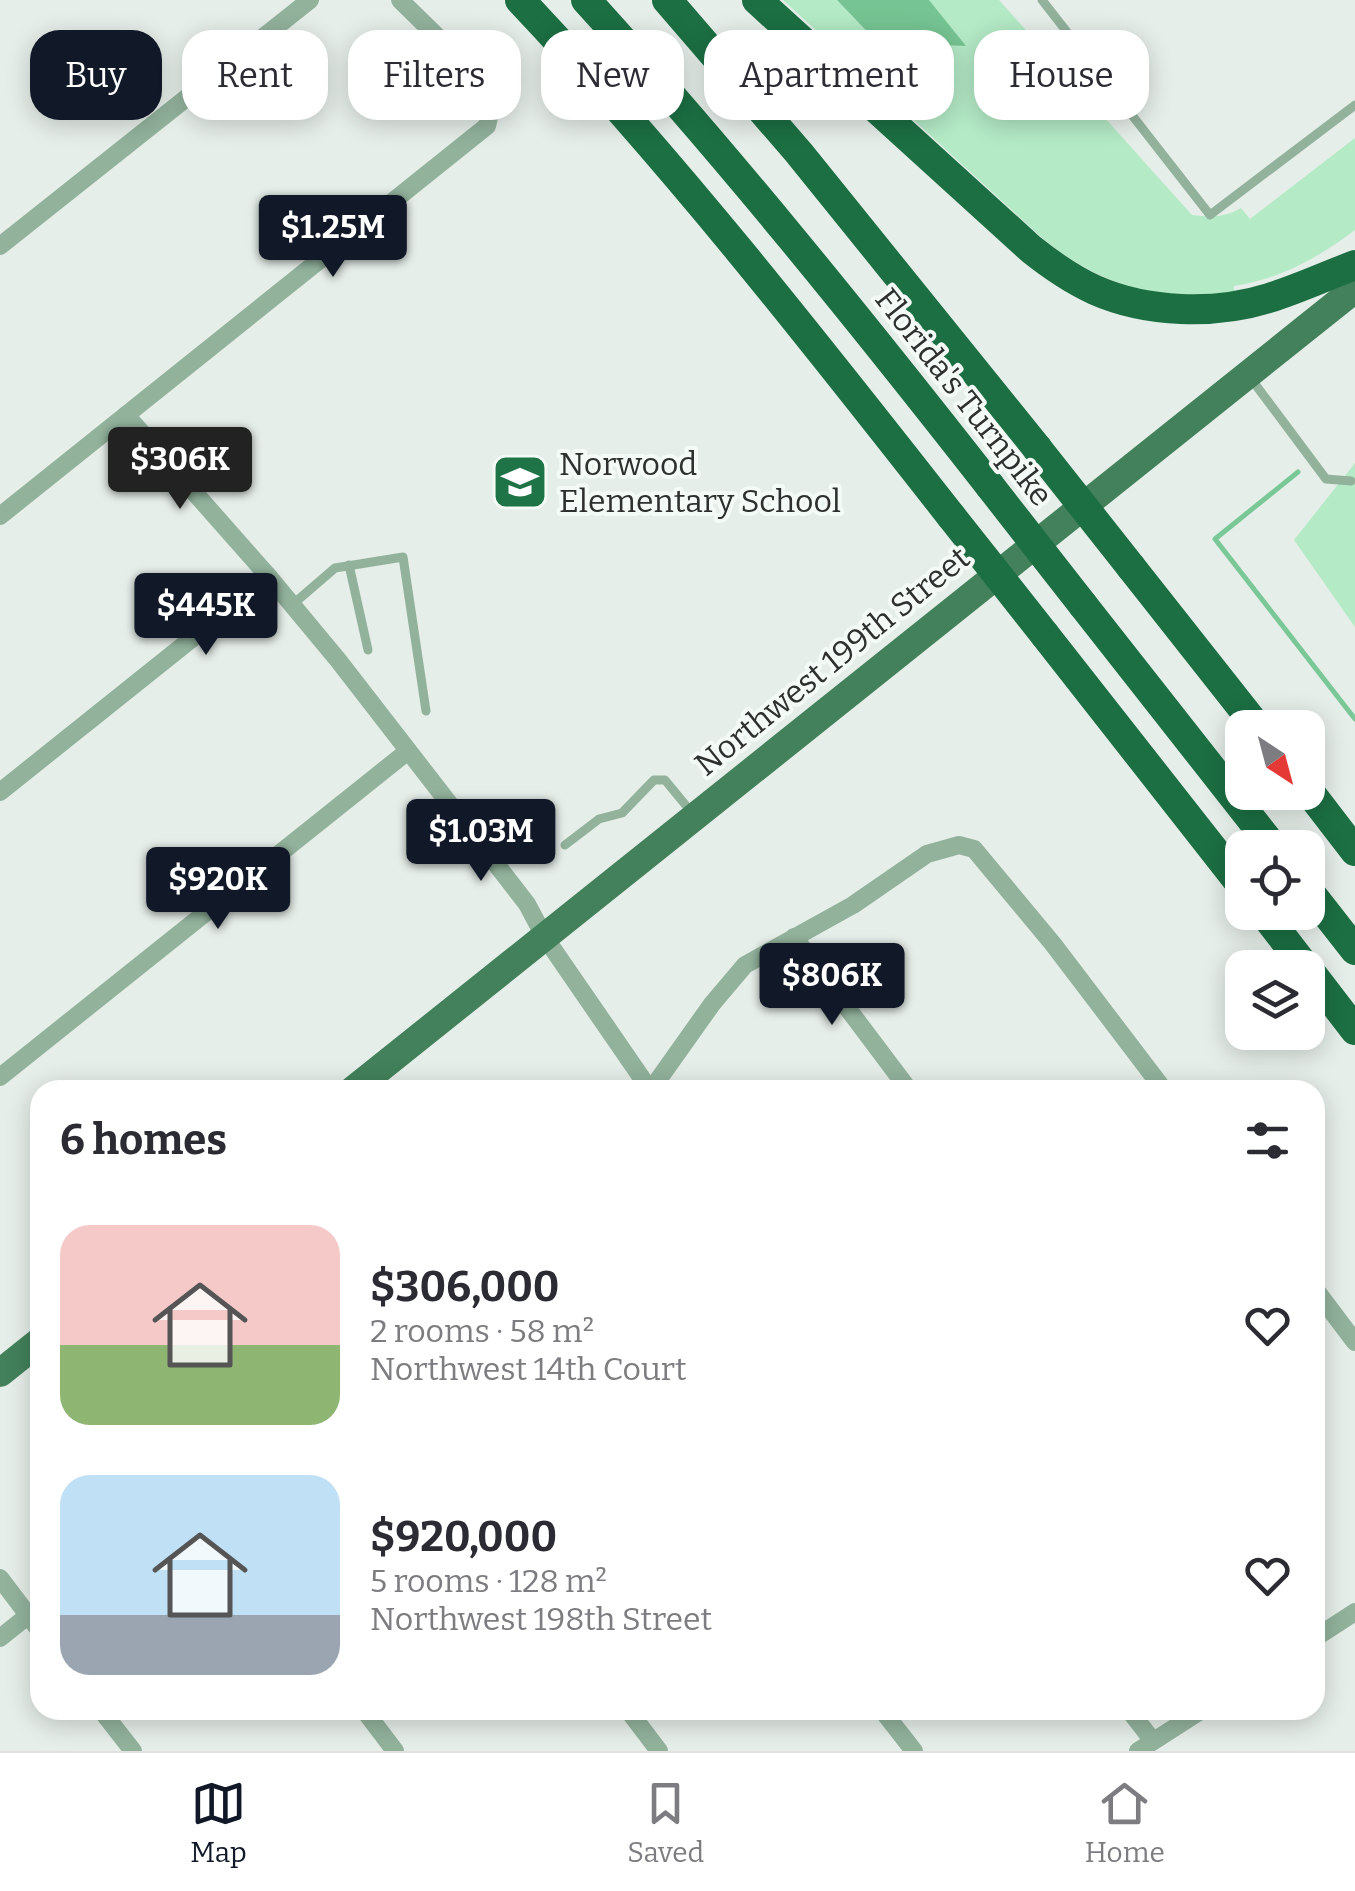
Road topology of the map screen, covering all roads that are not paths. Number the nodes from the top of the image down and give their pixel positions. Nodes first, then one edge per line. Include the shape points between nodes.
1 (310, 0) edge
2 (400, 0) edge
3 (520, 0) edge
4 (586, 0) edge
5 (667, 0) edge
6 (756, 0) edge
7 (1042, 0) edge
8 (1355, 106) edge
9 (0, 246) edge
10 (1355, 265) edge
11 (1355, 288) edge
12 (1247, 374) junction
13 (126, 415) junction
14 (1352, 481) dead end
15 (0, 516) edge
16 (349, 566) junction
17 (269, 577) junction
18 (292, 605) junction
19 (368, 650) dead end
20 (1244, 710) edge
21 (426, 712) dead end
22 (408, 751) junction
23 (0, 792) edge
24 (1323, 810) edge
25 (694, 816) junction
26 (1260, 830) edge
27 (566, 845) dead end
28 (1355, 851) edge
29 (1225, 864) edge
30 (1325, 912) edge
31 (1277, 930) edge
32 (544, 936) junction
33 (794, 937) junction
34 (1293, 950) edge
35 (1355, 950) edge
36 (1325, 991) edge
37 (1355, 1030) edge
38 (0, 1077) edge
39 (364, 1080) edge
40 (643, 1080) edge
41 (657, 1080) edge
42 (901, 1080) edge
43 (1156, 1080) edge
44 (1325, 1303) edge
45 (1355, 1342) edge
46 (30, 1348) edge
47 (0, 1373) edge
48 (0, 1578) edge
49 (30, 1611) edge
50 (1355, 1612) edge
51 (30, 1621) edge
52 (1325, 1630) edge
53 (0, 1638) edge
54 (109, 1720) edge
55 (372, 1720) edge
56 (636, 1720) edge
57 (890, 1720) edge
58 (1134, 1720) edge
59 (1186, 1720) edge
60 (1146, 1746) edge
61 (132, 1751) edge
62 (396, 1751) edge
63 (660, 1751) edge
64 (914, 1751) edge

1 - 9 street
2 - 13 street via 488,100 487,126
3 - 29 highway, bridge via 784,303
4 - 26 highway, Florida's Turnpike, bridge via 786,229
5 - 20 highway, Florida's Turnpike, bridge via 800,152
6 - 10 highway via 1030,248 1098,292 1152,306 1224,307
7 - 8 lane via 1210,214
11 - 12 main road, Northwest 199th Street
12 - 14 lane via 1326,478
12 - 25 main road, Northwest 199th Street
13 - 15 street
13 - 17 street
16 - 18 lane via 335,568
16 - 19 lane
16 - 21 lane via 404,558
17 - 18 street
17 - 23 street
18 - 22 street
22 - 32 street via 527,904
22 - 38 street
24 - 28 highway
25 - 27 lane via 664,780 654,780 622,814 598,819
25 - 32 main road, Northwest 199th Street
30 - 35 highway
31 - 34 highway
32 - 39 main road, Northwest 199th Street
32 - 40 street
33 - 41 street via 746,965
33 - 42 street
33 - 43 street via 927,854 959,845 974,849
36 - 37 highway
44 - 45 street
46 - 47 main road
48 - 49 street
50 - 52 street
51 - 53 street
54 - 61 street
55 - 62 street
56 - 63 street
57 - 64 street
58 - 60 street
59 - 60 street

